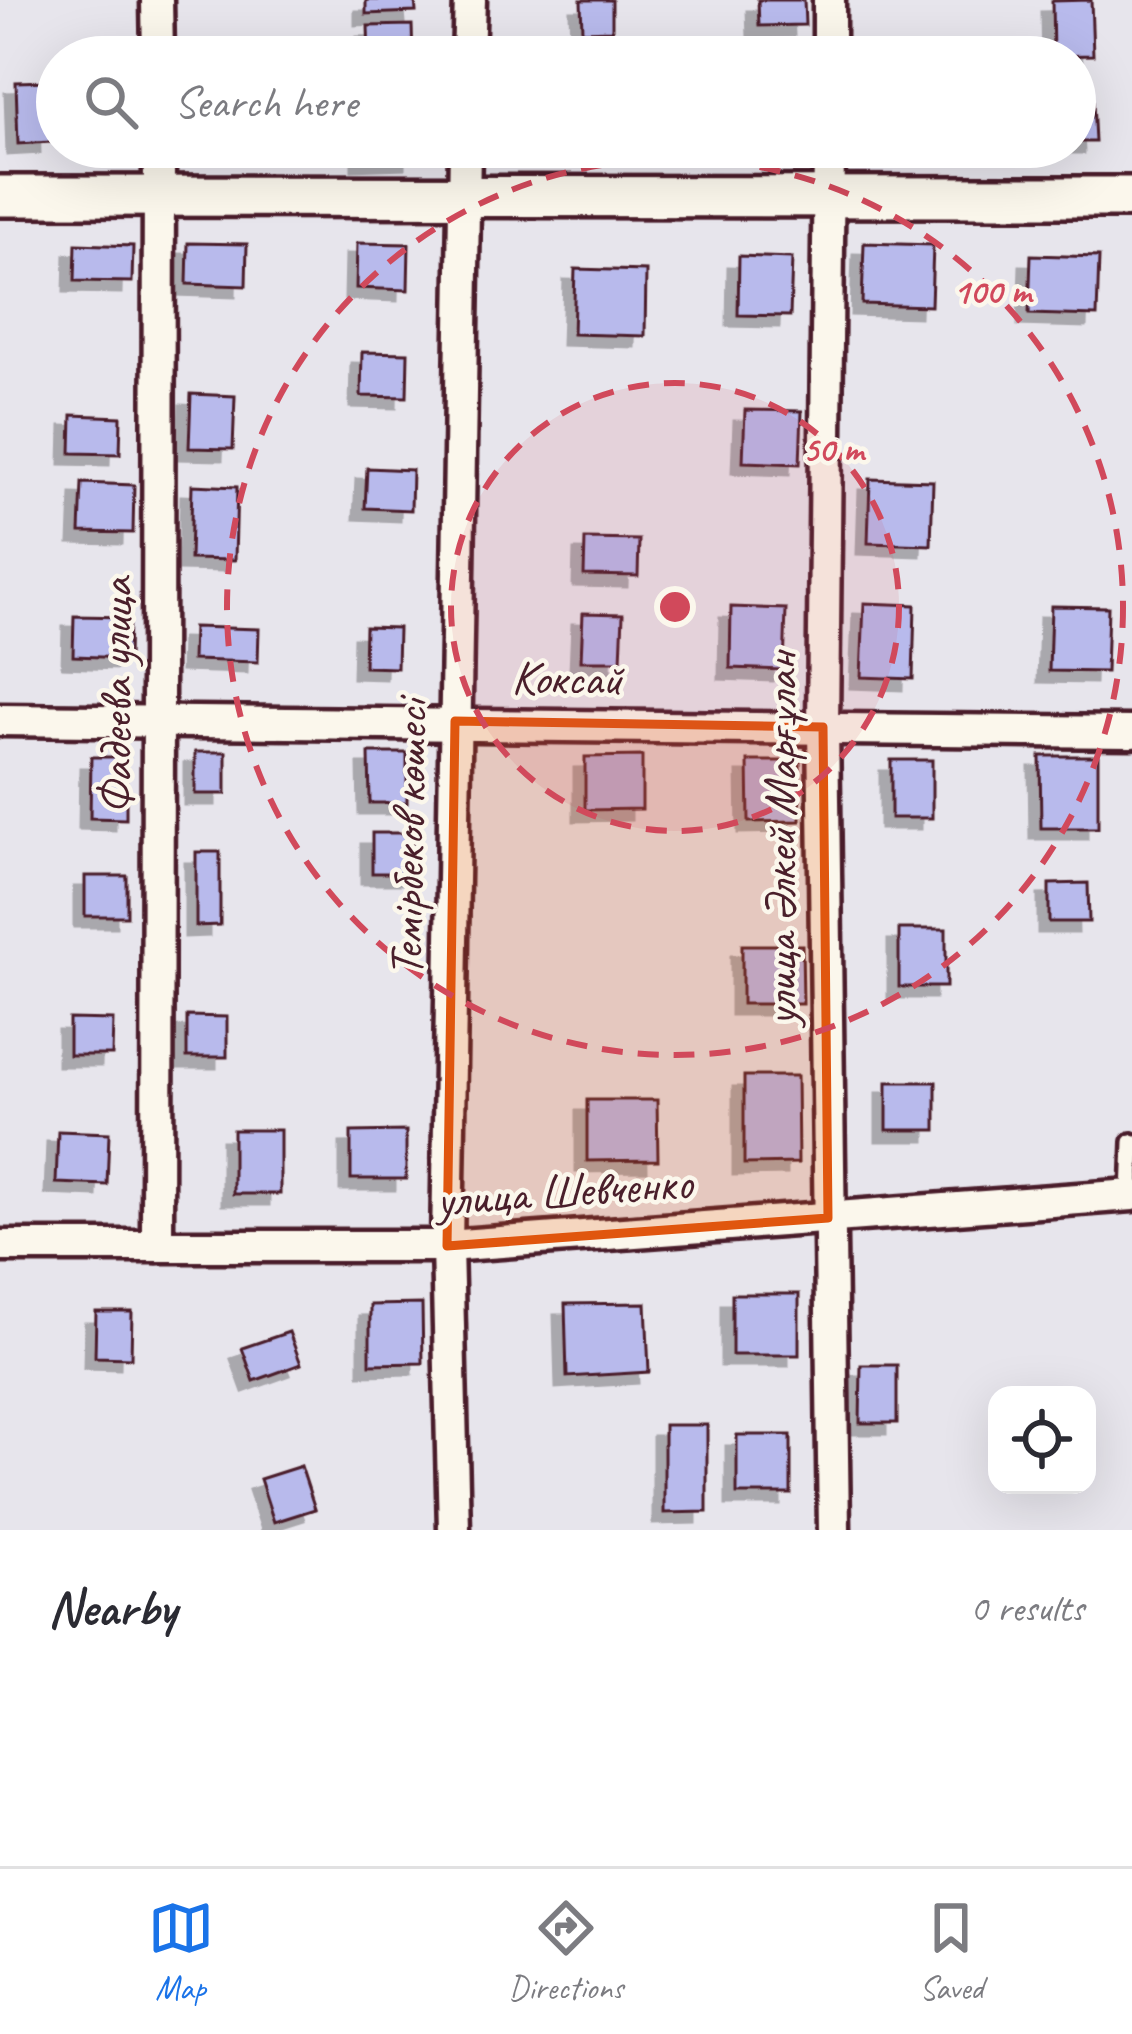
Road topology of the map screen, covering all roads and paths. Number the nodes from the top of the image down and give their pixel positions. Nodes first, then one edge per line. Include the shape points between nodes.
1 (158, 0) edge
2 (470, 0) edge
3 (829, 0) edge
4 (158, 36) edge
5 (469, 36) edge
6 (829, 36) edge
7 (159, 168) edge
8 (464, 168) edge
9 (829, 168) edge
10 (0, 196) edge
11 (463, 196) junction
12 (159, 197) junction
13 (1132, 197) edge
14 (829, 198) junction
15 (0, 720) edge
16 (160, 721) junction
17 (455, 721) junction
18 (823, 727) junction
19 (1132, 732) edge
20 (1132, 1142) edge
21 (1131, 1195) edge
22 (828, 1218) junction
23 (0, 1246) edge
24 (157, 1246) junction
25 (447, 1246) junction
26 (454, 1530) edge
27 (834, 1530) edge

1 - 4 street
2 - 5 street
3 - 6 street
7 - 12 street, Фадеева улица
8 - 11 street, Темірбеков көшесі
9 - 14 street, улица Әлкей Марғұлан
10 - 12 street
11 - 12 street
11 - 14 street
11 - 17 street, Темірбеков көшесі
12 - 16 street, Фадеева улица
13 - 14 street
14 - 18 street, улица Әлкей Марғұлан
15 - 16 street, Коксай
16 - 17 street, Коксай
16 - 24 street, Фадеева улица
17 - 18 street, Коксай
17 - 25 street, Темірбеков көшесі
18 - 19 street, Коксай
18 - 22 street, улица Әлкей Марғұлан
20 - 21 lane
21 - 22 street, улица Шевченко
22 - 25 street, улица Шевченко
22 - 27 street, улица Әлкей Марғұлан
23 - 24 street, улица Шевченко
24 - 25 street, улица Шевченко
25 - 26 street, Темірбеков көшесі

